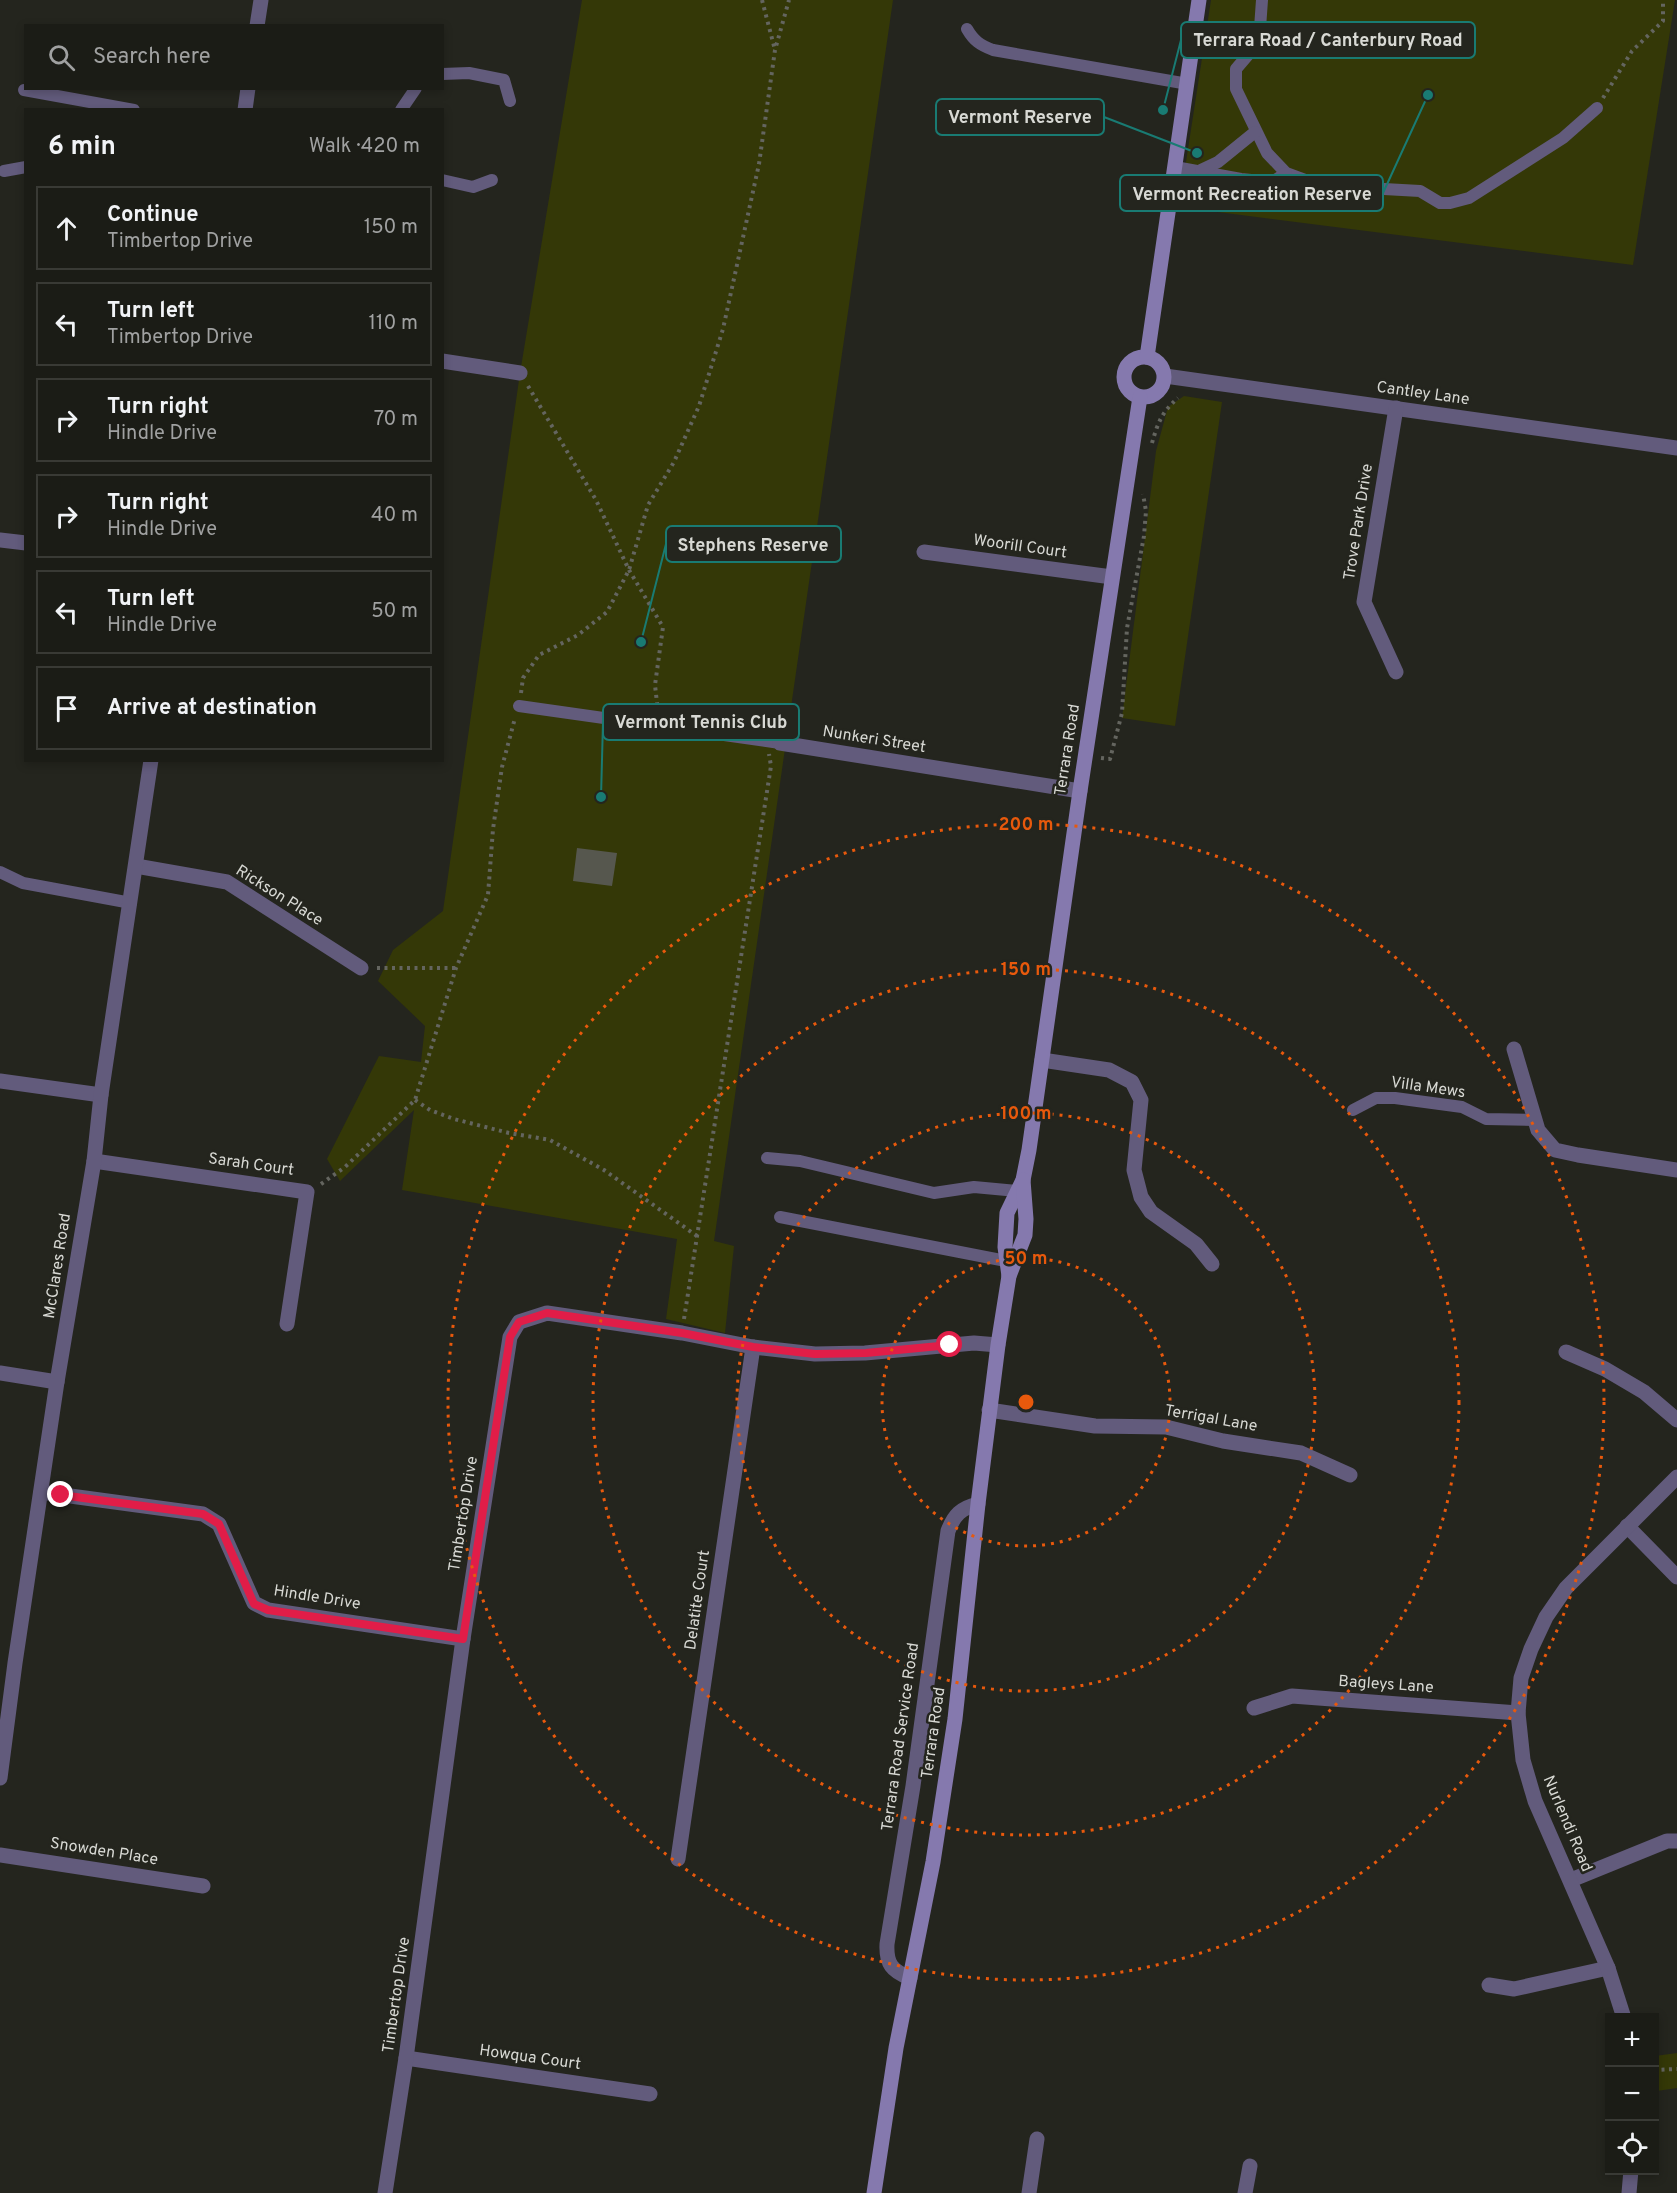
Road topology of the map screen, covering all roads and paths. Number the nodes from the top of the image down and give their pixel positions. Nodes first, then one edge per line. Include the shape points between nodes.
1 (261, 0) edge
2 (762, 0) edge
3 (789, 0) edge
4 (1199, 0) edge
5 (1262, 0) edge
6 (1663, 0) edge
7 (257, 24) edge
8 (967, 29) dead end
9 (775, 50) junction
10 (444, 74) edge
11 (1188, 84) junction
12 (24, 90) dead end
13 (248, 90) edge
14 (415, 90) edge
15 (510, 101) dead end
16 (123, 108) edge
17 (245, 108) edge
18 (402, 108) edge
19 (1597, 108) joint
20 (1256, 132) junction
21 (24, 167) edge
22 (1175, 167) junction
23 (1201, 170) junction
24 (4, 171) dead end
25 (1286, 173) junction
26 (444, 180) edge
27 (492, 180) dead end
28 (1147, 357) junction
29 (444, 362) edge
30 (520, 373) joint
31 (1165, 376) junction
32 (1140, 397) junction
33 (1178, 398) dead end
34 (1396, 408) junction
35 (1677, 448) edge
36 (1150, 452) dead end
37 (1143, 491) dead end
38 (0, 540) edge
39 (24, 543) edge
40 (924, 552) dead end
41 (629, 570) junction
42 (1112, 577) junction
43 (1395, 672) dead end
44 (519, 706) junction
45 (665, 727) junction
46 (774, 742) junction
47 (1086, 755) junction
48 (151, 762) edge
49 (1080, 790) junction
50 (136, 866) junction
51 (0, 872) edge
52 (131, 903) junction
53 (361, 968) joint
54 (456, 968) junction
55 (1514, 1049) dead end
56 (1042, 1060) junction
57 (0, 1081) edge
58 (101, 1095) junction
59 (415, 1100) junction
60 (1353, 1110) dead end
61 (1536, 1120) junction
62 (767, 1158) dead end
63 (94, 1161) junction
64 (1677, 1170) edge
65 (1021, 1187) junction
66 (307, 1192) junction
67 (780, 1218) dead end
68 (697, 1236) junction
69 (1212, 1264) dead end
70 (1010, 1267) junction
71 (287, 1324) dead end
72 (682, 1333) junction
73 (998, 1345) junction
74 (753, 1347) junction
75 (1566, 1352) dead end
76 (0, 1373) edge
77 (57, 1382) junction
78 (989, 1410) junction
79 (1677, 1420) edge
80 (1350, 1474) dead end
81 (1677, 1478) edge
82 (41, 1492) junction
83 (978, 1504) junction
84 (1627, 1526) junction
85 (1677, 1577) edge
86 (463, 1639) junction
87 (7, 1662) edge
88 (1254, 1708) dead end
89 (1518, 1713) junction
90 (0, 1778) edge
91 (1677, 1841) edge
92 (0, 1855) edge
93 (678, 1859) dead end
94 (1571, 1880) junction
95 (203, 1886) dead end
96 (1608, 1968) junction
97 (910, 1978) junction
98 (1489, 1984) dead end
99 (1622, 2013) edge
100 (406, 2058) junction
101 (1677, 2069) edge
102 (1659, 2070) edge
103 (650, 2094) dead end
104 (1037, 2139) dead end
105 (1250, 2166) dead end
106 (1631, 2175) edge
107 (385, 2193) edge
108 (874, 2193) edge
109 (1029, 2193) edge
110 (1245, 2193) edge
111 (1629, 2193) edge

1 - 7 street
2 - 9 path
3 - 9 path
4 - 11 main road
5 - 20 lane via 1259,42 1236,69 1236,88
6 - 19 path via 1664,21 1632,51
8 - 11 lane via 973,40 993,50
9 - 41 path via 759,164 723,329 699,406 674,462 648,505
10 - 15 lane via 469,73 504,80
11 - 22 main road
12 - 16 lane
13 - 17 street
14 - 18 lane
19 - 25 lane via 1563,138 1469,198 1450,203 1440,203 1420,191 1330,186
20 - 23 lane via 1218,162
20 - 25 lane via 1267,153
21 - 24 lane
22 - 23 lane
22 - 28 main road
23 - 25 lane via 1272,182
26 - 27 lane via 473,187
28 - 31 main road via 1157,361
28 - 32 main road via 1132,361 1125,371 1128,389
29 - 30 street
30 - 41 path via 596,500
31 - 32 main road via 1158,392
31 - 34 street, Cantley Lane
32 - 42 main road, Terrara Road
33 - 36 path via 1157,424
34 - 35 street, Cantley Lane
34 - 43 street, Trove Park Drive via 1365,602
37 - 47 path via 1144,536 1126,628 1122,713 1110,759
38 - 39 street
40 - 42 street, Woorill Court
41 - 44 path via 607,612 578,635 539,655 523,678
41 - 45 path via 663,627 655,685 658,712
42 - 47 main road, Terrara Road
44 - 45 lane, Nunkeri Street
44 - 54 path via 502,767 488,895
45 - 46 lane, Nunkeri Street
46 - 49 street, Nunkeri Street
46 - 68 path
47 - 49 main road, Terrara Road
48 - 50 street, McClares Road
49 - 56 main road, Terrara Road
50 - 52 street, McClares Road
50 - 53 street, Rickson Place via 227,882
51 - 52 lane via 23,884
52 - 58 street, McClares Road
53 - 54 path
54 - 59 path
55 - 61 street
56 - 65 main road, Terrara Road
56 - 69 street via 1108,1070 1132,1082 1141,1100 1134,1170 1141,1197 1151,1212 1196,1244
57 - 58 street
58 - 63 street, McClares Road
59 - 66 path via 345,1167
59 - 68 path via 454,1119 550,1140 604,1170
60 - 61 lane, Villa Mews via 1376,1098 1395,1098 1462,1107 1486,1119
61 - 64 street via 1538,1130 1555,1150
62 - 65 lane via 800,1161 934,1193 974,1187
63 - 66 street, Sarah Court
63 - 77 street, McClares Road
65 - 70 main road, Terrara Road via 1025,1235
66 - 71 street, Sarah Court
67 - 70 lane
68 - 72 path
70 - 73 main road, Terrara Road
72 - 74 street, Timbertop Drive
72 - 86 street, Timbertop Drive via 547,1313 519,1322 510,1337
73 - 74 street, Timbertop Drive via 974,1342 815,1354
73 - 78 main road, Terrara Road
74 - 93 street, Delatite Court
75 - 79 street via 1644,1392
76 - 77 street
77 - 82 street, McClares Road
78 - 80 street, Terrigal Lane via 1095,1426 1166,1427 1301,1453
78 - 83 main road, Terrara Road
81 - 84 street, Nurlendi Road
82 - 86 street, Hindle Drive via 203,1514 219,1524 254,1604 268,1610
82 - 87 street, McClares Road
83 - 97 main road, Terrara Road via 955,1719
83 - 97 street, Terrara Road Service Road via 961,1510 948,1531 887,1944 889,1966
84 - 85 street
84 - 89 street, Nurlendi Road via 1566,1588 1546,1617 1521,1678
86 - 100 street, Timbertop Drive
87 - 90 street, McClares Road
88 - 89 street, Bagleys Lane via 1292,1696
89 - 94 street, Nurlendi Road via 1523,1761 1535,1801
91 - 94 street via 1667,1841
92 - 95 street, Snowden Place
94 - 96 street, Nurlendi Road
96 - 98 street via 1514,1989
96 - 99 street, Nurlendi Road
97 - 108 main road, Terrara Road
100 - 103 street, Howqua Court
100 - 107 street, Timbertop Drive
101 - 102 path
104 - 109 street
105 - 110 street
106 - 111 street

